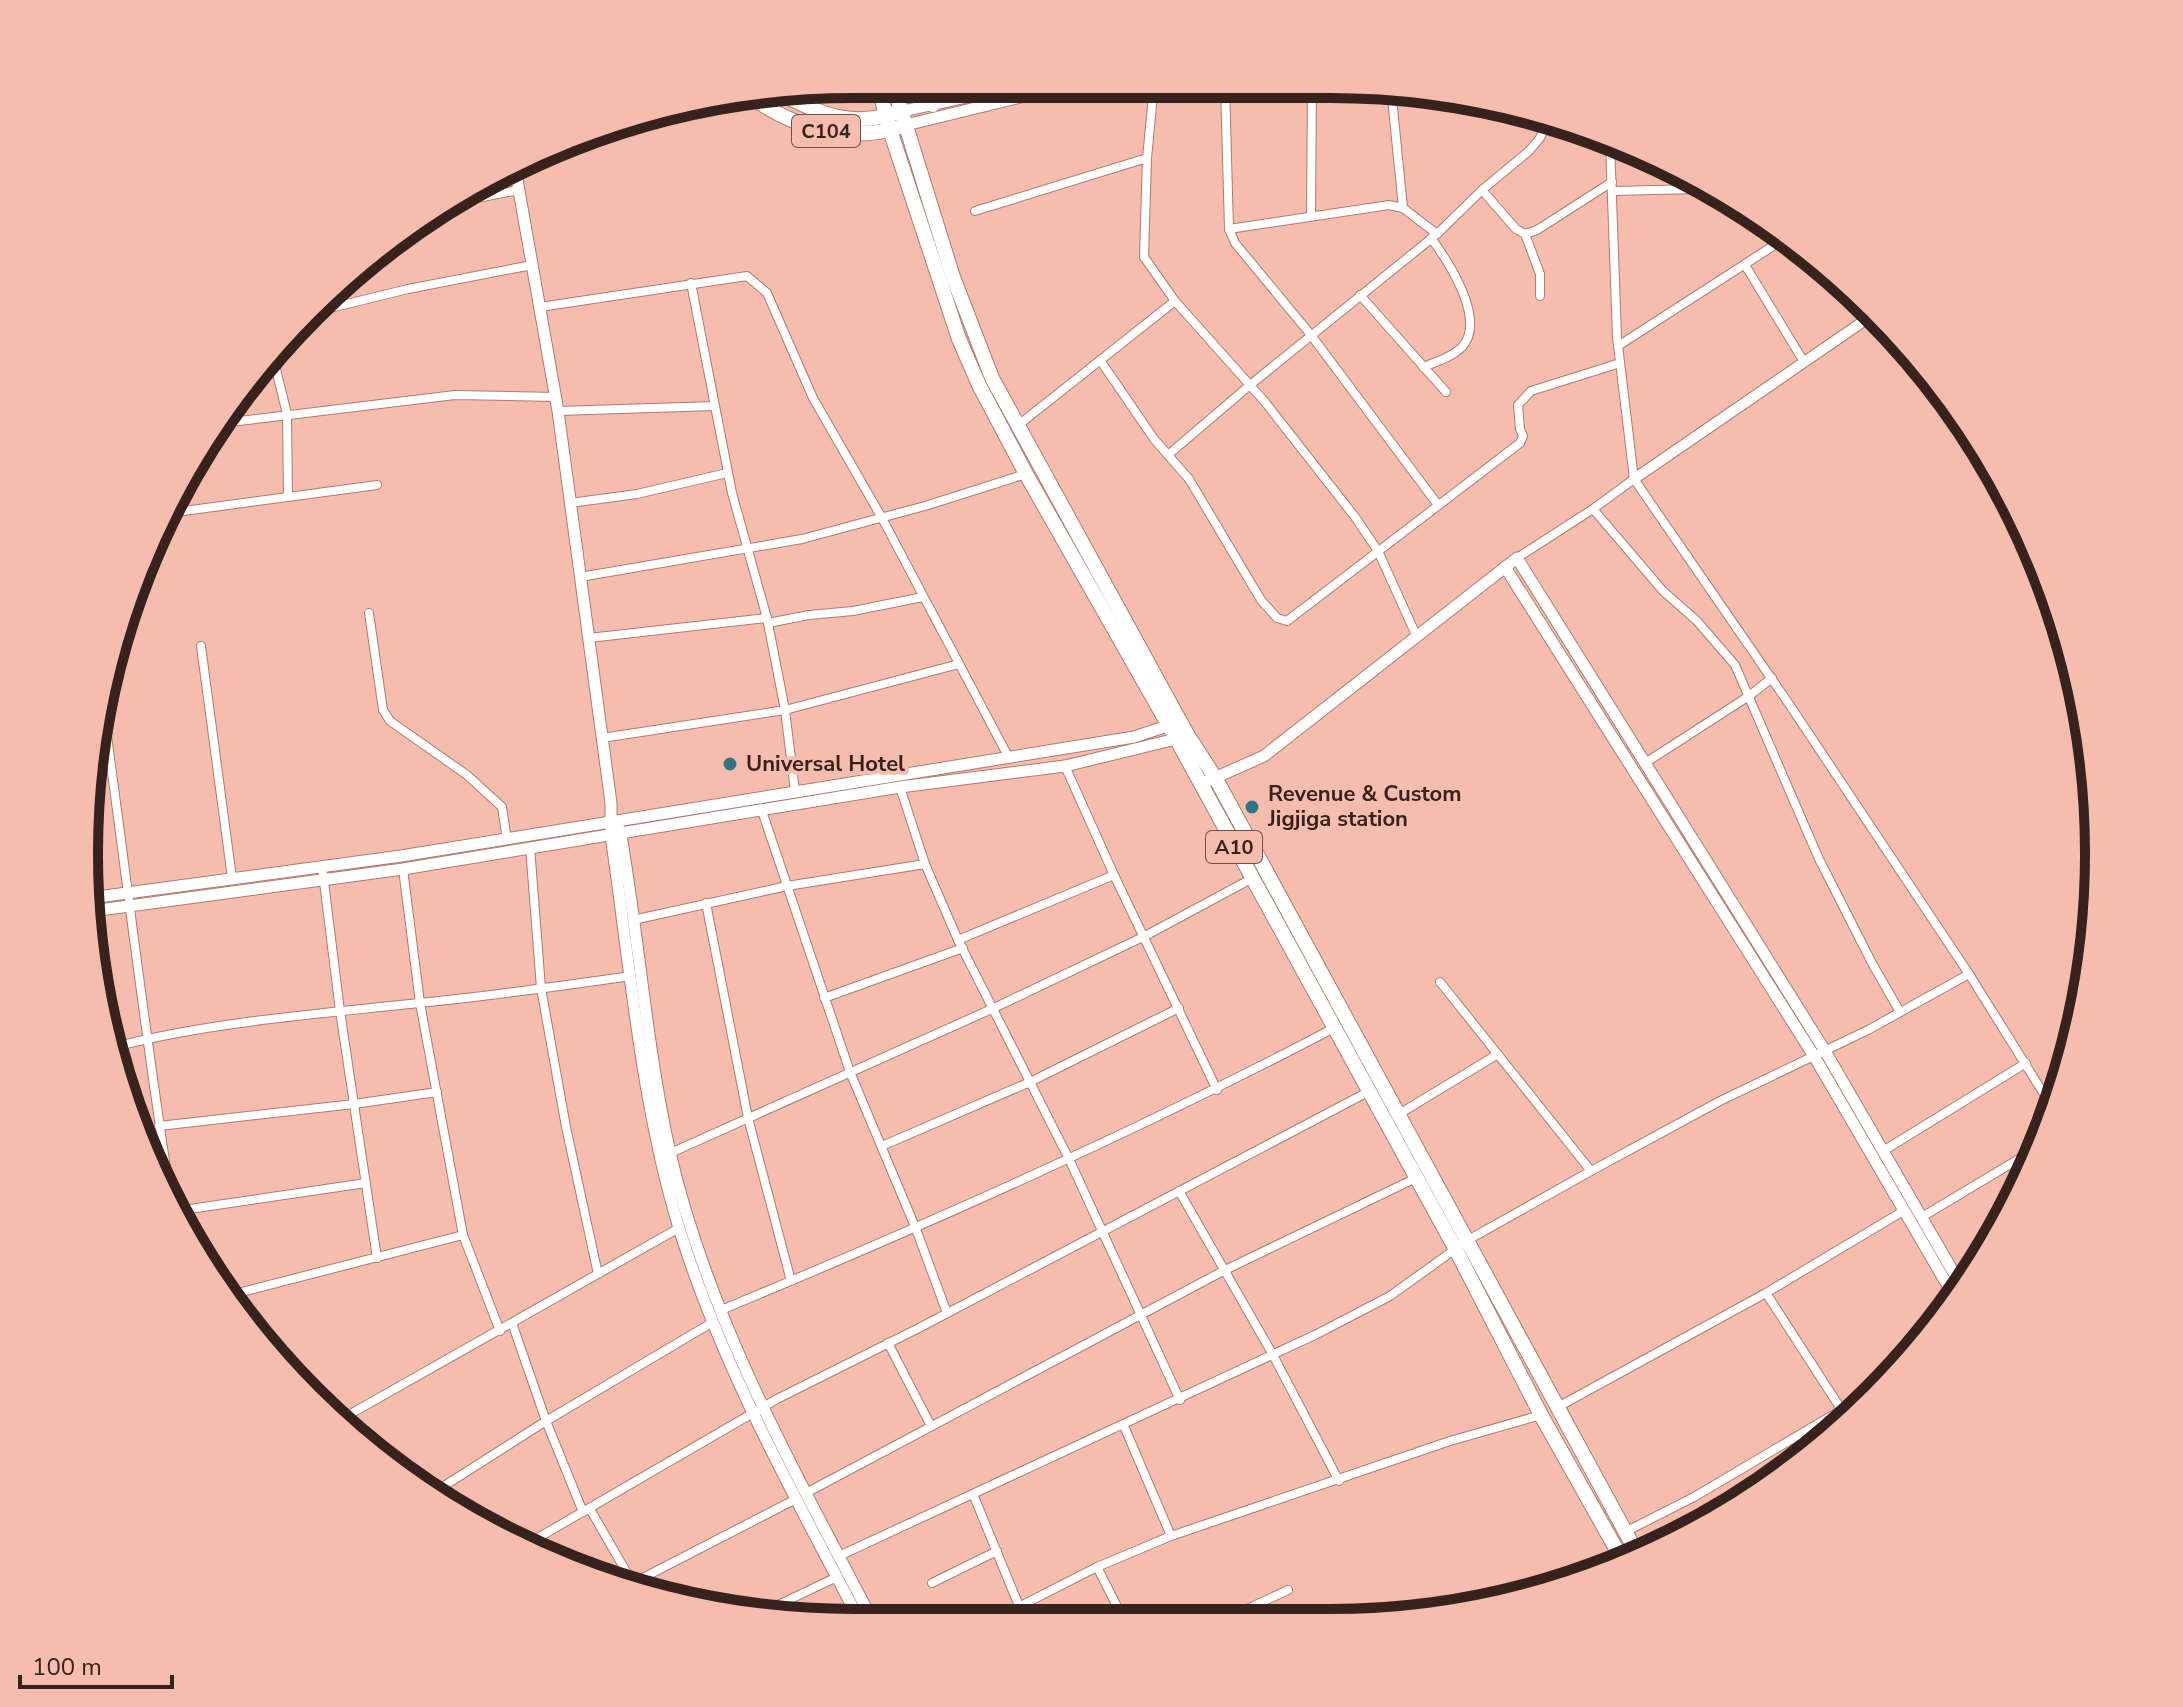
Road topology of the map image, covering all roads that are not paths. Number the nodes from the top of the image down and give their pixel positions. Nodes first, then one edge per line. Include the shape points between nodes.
1 (882, 98) edge
2 (899, 98) edge
3 (921, 98) edge
4 (927, 98) edge
5 (955, 98) edge
6 (1005, 98) edge
7 (1153, 98) edge
8 (1225, 98) edge
9 (1312, 98) edge
10 (795, 101) edge
11 (1392, 101) edge
12 (930, 103) junction
13 (760, 104) edge
14 (904, 118) junction
15 (888, 123) junction
16 (1544, 130) edge
17 (1610, 153) edge
18 (1147, 158) junction
19 (517, 177) edge
20 (1612, 186) junction
21 (1688, 189) edge
22 (519, 190) junction
23 (1482, 190) junction
24 (478, 198) edge
25 (1403, 208) junction
26 (975, 211) dead end
27 (1311, 216) junction
28 (1229, 229) junction
29 (1525, 234) junction
30 (1434, 236) junction
31 (1776, 244) edge
32 (532, 265) junction
33 (1745, 265) junction
34 (691, 283) junction
35 (1360, 295) junction
36 (1540, 296) dead end
37 (1175, 301) junction
38 (540, 307) junction
39 (331, 308) edge
40 (1865, 320) edge
41 (1311, 335) junction
42 (1618, 346) junction
43 (1100, 360) junction
44 (1804, 362) junction
45 (1620, 363) junction
46 (275, 367) edge
47 (1423, 367) junction
48 (1250, 385) junction
49 (1446, 392) dead end
50 (555, 397) junction
51 (715, 406) junction
52 (558, 411) junction
53 (287, 414) junction
54 (234, 421) edge
55 (1016, 426) junction
56 (1168, 455) junction
57 (727, 473) junction
58 (1026, 474) junction
59 (1634, 479) junction
60 (377, 485) dead end
61 (288, 496) junction
62 (570, 503) junction
63 (1438, 505) junction
64 (1593, 509) junction
65 (180, 511) edge
66 (882, 518) junction
67 (747, 549) junction
68 (1378, 551) junction
69 (1517, 558) junction
70 (1505, 567) junction
71 (580, 577) junction
72 (923, 597) junction
73 (369, 613) dead end
74 (768, 621) junction
75 (1416, 635) junction
76 (589, 638) junction
77 (201, 646) dead end
78 (959, 664) junction
79 (1772, 678) junction
80 (1749, 696) junction
81 (785, 710) junction
82 (1179, 730) junction
83 (107, 737) edge
84 (602, 738) junction
85 (1009, 758) junction
86 (1645, 763) junction
87 (1065, 766) junction
88 (1216, 779) junction
89 (1201, 784) junction
90 (900, 787) junction
91 (795, 791) junction
92 (762, 811) junction
93 (615, 828) junction
94 (507, 840) junction
95 (530, 847) junction
96 (925, 864) junction
97 (322, 866) junction
98 (403, 869) junction
99 (1114, 875) junction
100 (232, 878) junction
101 (324, 879) junction
102 (1251, 879) junction
103 (787, 886) junction
104 (130, 897) junction
105 (100, 898) edge
106 (706, 903) junction
107 (100, 908) edge
108 (633, 920) junction
109 (1145, 936) junction
110 (961, 944) junction
111 (1969, 974) junction
112 (631, 976) junction
113 (1440, 982) dead end
114 (541, 988) junction
115 (824, 998) junction
116 (420, 1003) junction
117 (994, 1008) junction
118 (1179, 1008) junction
119 (340, 1011) junction
120 (1900, 1012) junction
121 (1334, 1028) junction
122 (146, 1039) junction
123 (123, 1045) edge
124 (1498, 1054) junction
125 (1819, 1054) junction
126 (2026, 1063) junction
127 (850, 1072) junction
128 (1030, 1082) junction
129 (1217, 1090) junction
130 (437, 1092) junction
131 (1368, 1092) junction
132 (2045, 1095) edge
133 (354, 1104) junction
134 (1399, 1114) junction
135 (748, 1118) junction
136 (159, 1126) junction
137 (882, 1146) junction
138 (1883, 1151) junction
139 (666, 1155) junction
140 (2020, 1158) edge
141 (1069, 1159) junction
142 (165, 1163) edge
143 (1591, 1171) junction
144 (1416, 1178) junction
145 (366, 1183) junction
146 (1179, 1191) junction
147 (187, 1209) edge
148 (1905, 1210) junction
149 (1922, 1217) junction
150 (679, 1228) junction
151 (916, 1229) junction
152 (1101, 1232) junction
153 (463, 1235) junction
154 (1462, 1244) junction
155 (377, 1258) junction
156 (1225, 1270) junction
157 (598, 1274) junction
158 (1956, 1276) edge
159 (791, 1281) junction
160 (1948, 1286) edge
161 (239, 1293) edge
162 (1766, 1293) junction
163 (947, 1313) junction
164 (1140, 1315) junction
165 (716, 1316) junction
166 (512, 1323) junction
167 (500, 1331) junction
168 (888, 1343) junction
169 (1273, 1355) junction
170 (1180, 1400) junction
171 (1556, 1408) junction
172 (1841, 1409) joint
173 (757, 1411) junction
174 (348, 1415) edge
175 (1541, 1415) junction
176 (546, 1421) junction
177 (931, 1426) junction
178 (1124, 1426) junction
179 (1339, 1481) junction
180 (442, 1487) edge
181 (973, 1494) junction
182 (801, 1496) junction
183 (587, 1510) junction
184 (1625, 1532) junction
185 (1171, 1536) junction
186 (537, 1539) edge
187 (1632, 1545) edge
188 (997, 1551) junction
189 (1618, 1552) edge
190 (839, 1556) junction
191 (1097, 1567) junction
192 (627, 1574) edge
193 (837, 1577) junction
194 (645, 1579) edge
195 (932, 1583) dead end
196 (1288, 1590) dead end
197 (778, 1605) edge
198 (1019, 1606) junction
199 (1118, 1608) edge
200 (854, 1609) edge
201 (867, 1609) edge
202 (1013, 1609) edge
203 (1247, 1609) edge

1 - 15 highway, A10
2 - 14 highway, A10
3 - 12 highway
4 - 12 street
5 - 12 main road
6 - 14 main road
7 - 18 street
8 - 28 street
9 - 27 street
10 - 15 highway, C104 via 832,118
11 - 25 street
12 - 14 main road
13 - 15 highway, C104 via 827,131 859,134
14 - 15 highway, C104
14 - 55 highway, A10 via 953,277
15 - 58 highway, A10 via 959,339
16 - 23 street via 1529,151
17 - 20 street
18 - 26 street
18 - 37 street via 1144,257
19 - 22 main road
20 - 21 street
20 - 29 street
20 - 42 street
22 - 24 street
22 - 32 main road
23 - 29 street
23 - 30 street
25 - 27 street via 1389,205
25 - 30 street
27 - 28 street
28 - 41 street
29 - 36 street via 1540,274
30 - 35 street
30 - 47 street via 1466,299 1470,332 1450,356
31 - 33 street
32 - 38 main road
32 - 39 street
33 - 42 street
33 - 44 street
34 - 38 street
34 - 51 street
34 - 66 street via 747,276 767,293 813,398
35 - 41 street
35 - 47 street
37 - 43 street
37 - 48 street
38 - 50 main road
40 - 44 street
41 - 48 street
41 - 63 street
42 - 45 street
43 - 55 street
43 - 56 street
44 - 59 street
45 - 59 street
45 - 63 street via 1531,391 1518,405 1520,443
46 - 53 street
47 - 49 street
48 - 56 street
48 - 68 street
50 - 52 main road
50 - 53 street via 455,395
51 - 52 street
51 - 57 street
52 - 62 main road
53 - 54 street
53 - 61 street
55 - 82 highway, A10
56 - 68 street via 1189,479 1277,618 1287,621
57 - 62 street
57 - 67 street
58 - 66 street
58 - 82 highway, A10
59 - 64 street
59 - 79 street
60 - 61 street
61 - 65 street
62 - 71 main road
63 - 68 street
64 - 69 street
64 - 80 street via 1735,665
66 - 67 street
66 - 72 street
67 - 71 street
67 - 74 street
68 - 75 street
69 - 70 main road
69 - 86 main road
70 - 75 main road
70 - 125 main road
71 - 76 main road
72 - 74 street
72 - 78 street
73 - 94 street via 383,710 390,721 467,775 502,807
74 - 76 street
74 - 81 street
75 - 88 main road via 1264,756
76 - 84 main road
77 - 100 street
78 - 81 street
78 - 85 street
79 - 80 street
79 - 111 street
80 - 86 street
80 - 120 street via 1819,859
81 - 84 street
81 - 91 street
82 - 85 main road
82 - 87 main road
82 - 88 highway, A10
82 - 89 highway, A10
83 - 104 street
84 - 93 main road
85 - 91 main road
86 - 125 main road
87 - 90 main road
87 - 99 street
88 - 89 main road
88 - 134 highway, A10
89 - 102 highway, A10
90 - 92 main road
90 - 96 street
91 - 93 main road
92 - 93 main road
92 - 103 street
93 - 94 main road
93 - 95 main road
93 - 108 main road
93 - 112 main road
94 - 97 main road
95 - 98 main road
95 - 114 street
96 - 103 street
96 - 110 street
97 - 100 main road
97 - 101 street
98 - 101 main road
98 - 116 street
99 - 109 street
99 - 110 street
100 - 104 main road
101 - 104 main road
101 - 119 street
102 - 109 street
102 - 121 highway, A10
103 - 106 street
103 - 115 street
104 - 105 main road
104 - 107 main road
104 - 122 street
106 - 108 street
106 - 135 street
108 - 139 main road
109 - 117 street
109 - 118 street
110 - 115 street
110 - 117 street
111 - 120 street
111 - 126 street
112 - 114 street
112 - 139 main road via 645,1073
113 - 124 street
114 - 116 street
114 - 157 street
115 - 127 street
116 - 119 street
116 - 130 street
117 - 127 street
117 - 128 street
118 - 128 street
118 - 129 street
119 - 122 street
119 - 133 street
120 - 125 street
121 - 129 street
121 - 131 highway, A10
122 - 123 street
122 - 136 street
124 - 134 street
124 - 143 street
125 - 138 main road
125 - 143 street
125 - 148 main road
126 - 132 street
126 - 138 street
127 - 135 street
127 - 137 street
128 - 137 street
128 - 141 street
129 - 141 street
130 - 133 street
130 - 153 street
131 - 144 highway, A10
131 - 146 street
133 - 136 street
133 - 145 street
134 - 154 highway, A10
135 - 139 street
135 - 159 street
136 - 142 street
137 - 151 street
138 - 149 main road
139 - 150 main road
139 - 165 main road
140 - 149 street
141 - 151 street
141 - 152 street
143 - 154 street
144 - 154 highway, A10
144 - 156 street
145 - 147 street
145 - 155 street
146 - 152 street
146 - 156 street
148 - 160 main road
148 - 162 street
149 - 158 main road
150 - 157 street
150 - 165 main road
151 - 159 street
151 - 163 street
152 - 163 street
152 - 164 street
153 - 155 street
153 - 167 street
154 - 169 street via 1390,1296
154 - 171 highway, A10
154 - 175 highway, A10
155 - 161 street
156 - 164 street
156 - 169 street
157 - 166 street
159 - 165 street
162 - 171 street
162 - 172 street
163 - 168 street
164 - 170 street
164 - 177 street
165 - 173 main road
165 - 176 street
166 - 167 street
166 - 176 street
167 - 174 street
168 - 173 street
168 - 177 street
169 - 170 street
169 - 179 street
170 - 178 street
171 - 184 highway, A10
172 - 184 street
173 - 182 main road
173 - 183 street
175 - 179 street
175 - 189 highway, A10
176 - 180 street
176 - 183 street
177 - 182 street
178 - 181 street
178 - 185 street
179 - 185 street
181 - 188 street
181 - 190 street
182 - 190 main road
182 - 193 main road
182 - 194 street
183 - 186 street
183 - 192 street
184 - 187 highway, A10
185 - 191 street
188 - 195 street
188 - 198 street
190 - 201 main road
191 - 198 street
191 - 199 street
193 - 197 street
193 - 200 main road
196 - 203 street
198 - 202 street

